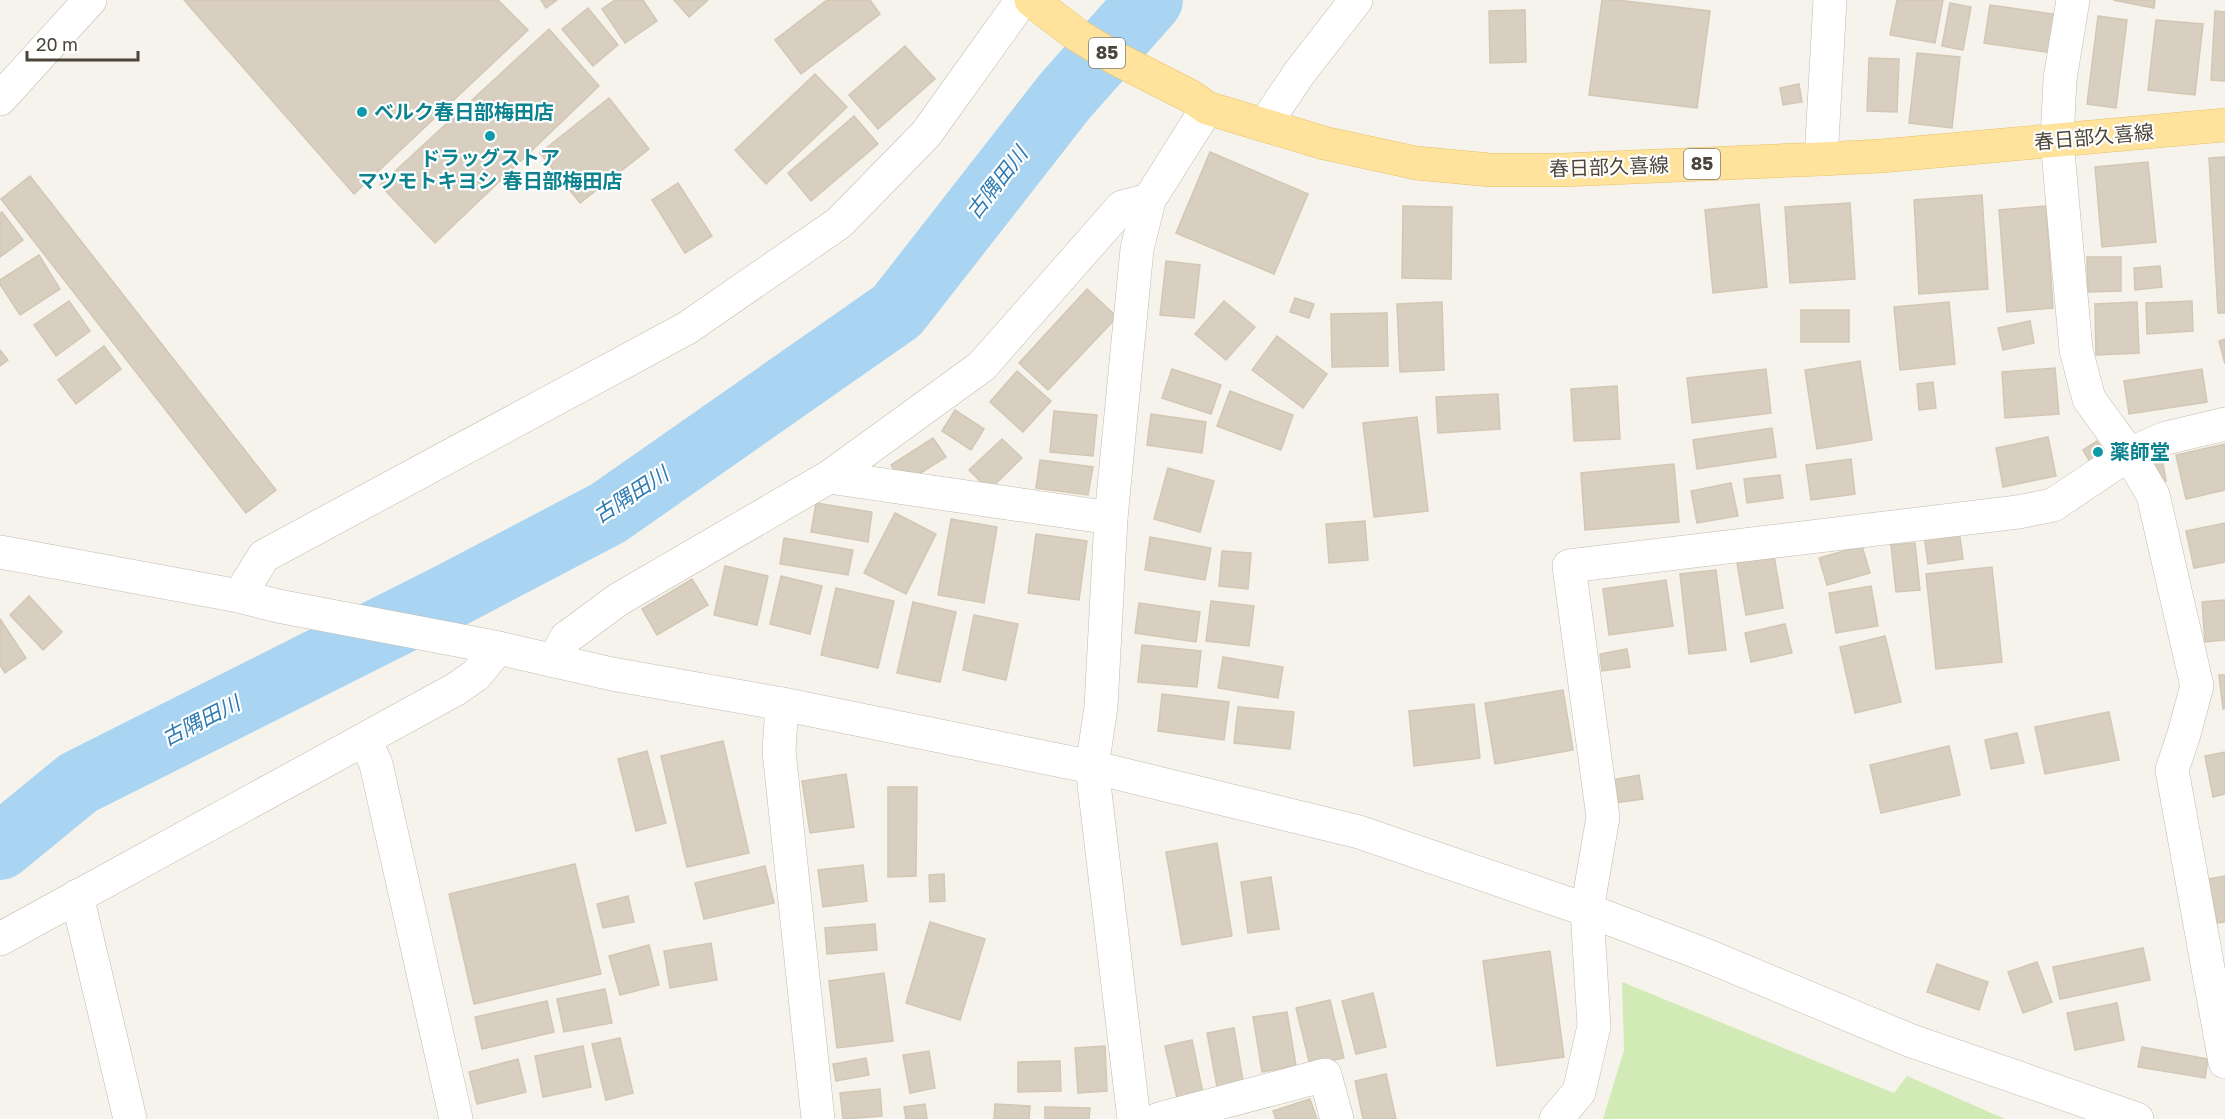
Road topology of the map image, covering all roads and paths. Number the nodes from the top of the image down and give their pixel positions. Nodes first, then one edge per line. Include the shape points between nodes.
1 (90, 0) edge
2 (1022, 0) edge
3 (1030, 0) edge
4 (1356, 0) edge
5 (1830, 0) edge
6 (2073, 0) edge
7 (0, 99) edge
8 (1198, 102) junction
9 (1265, 124) junction
10 (2225, 125) edge
11 (2057, 141) junction
12 (1821, 159) junction
13 (1149, 200) junction
14 (2225, 424) edge
15 (2129, 454) junction
16 (829, 477) junction
17 (1111, 518) junction
18 (0, 552) edge
19 (239, 596) junction
20 (486, 646) junction
21 (554, 661) junction
22 (782, 704) junction
23 (365, 740) junction
24 (1092, 767) junction
25 (77, 896) junction
26 (1587, 910) junction
27 (0, 939) edge
28 (2225, 1062) edge
29 (130, 1119) edge
30 (456, 1119) edge
31 (818, 1119) edge
32 (1134, 1119) edge
33 (1159, 1119) edge
34 (1337, 1119) edge
35 (1556, 1119) edge
36 (2137, 1119) edge

1 - 7 street
2 - 19 street via 926,134 839,223 687,328 264,556
3 - 8 main road, 春日部久喜線 / 85 via 1077,35
4 - 9 street
5 - 12 street
6 - 11 street via 2060,79
8 - 9 main road, 春日部久喜線 / 85
8 - 13 street
9 - 12 main road, 春日部久喜線 / 85 via 1324,143 1416,162 1490,170
10 - 11 main road, 春日部久喜線 / 85
11 - 12 main road, 春日部久喜線 / 85
11 - 15 street via 2076,350 2089,399
13 - 16 street via 1122,207 982,366
13 - 17 street via 1137,249
14 - 15 street via 2166,438
15 - 26 street via 2053,505 2018,512 1569,566 1603,817
15 - 28 street via 2153,495 2197,686 2172,770
16 - 17 street
16 - 21 street via 619,599 566,638
17 - 24 street via 1101,707
18 - 19 street
19 - 20 street
20 - 21 street
20 - 23 street via 476,675
21 - 22 street
22 - 24 street
22 - 31 street via 778,751
23 - 25 street
23 - 30 street via 376,764
24 - 26 street via 1359,832
24 - 32 street
25 - 27 street
25 - 29 street
26 - 35 street via 1593,1026 1580,1092
26 - 36 street via 1909,1040
33 - 34 street via 1325,1075

